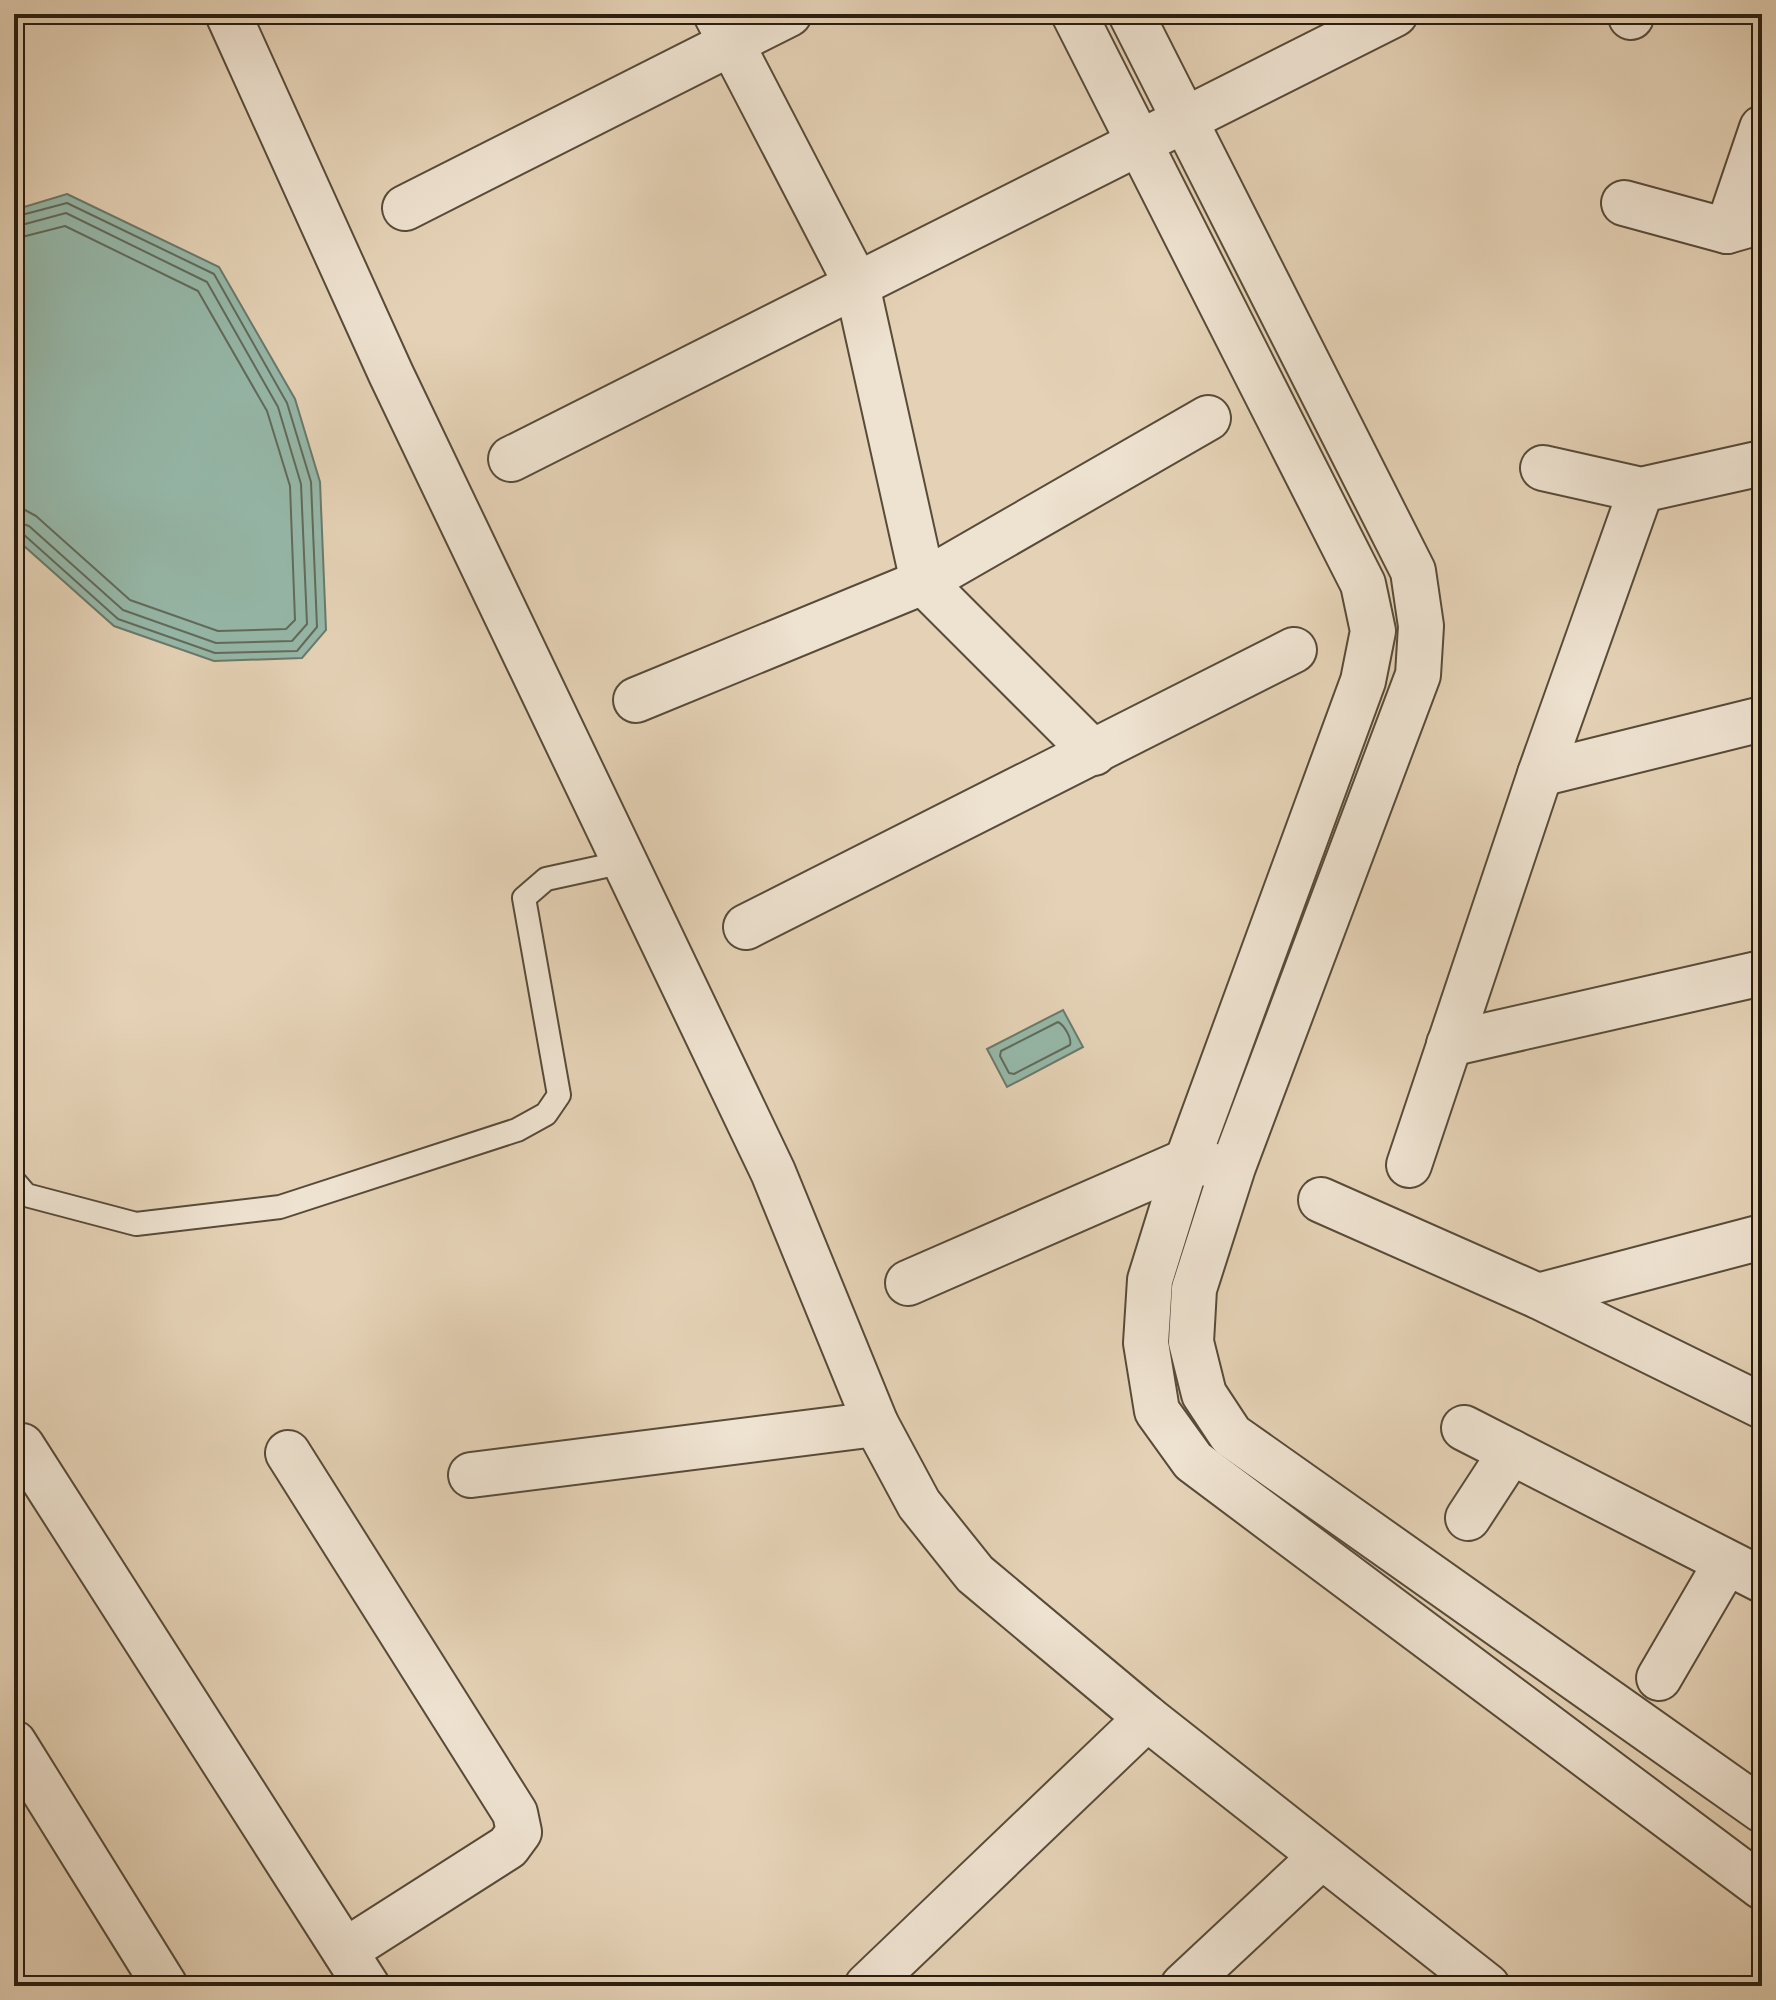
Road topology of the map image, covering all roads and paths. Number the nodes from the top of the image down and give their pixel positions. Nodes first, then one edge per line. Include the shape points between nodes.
1 (228, 14) edge
2 (789, 14) edge
3 (1074, 14) edge
4 (1131, 14) edge
5 (1395, 14) edge
6 (723, 28) edge
7 (1186, 121) junction
8 (1762, 128) edge
9 (1141, 144) junction
10 (1624, 203) dead end
11 (405, 208) dead end
12 (1744, 226) edge
13 (857, 285) junction
14 (1306, 360) junction
15 (1262, 383) junction
16 (1208, 418) dead end
17 (511, 459) dead end
18 (1762, 463) edge
19 (1543, 468) dead end
20 (1641, 490) junction
21 (923, 582) junction
22 (1294, 650) dead end
23 (636, 700) dead end
24 (1762, 719) edge
25 (1094, 753) junction
26 (1540, 774) junction
27 (624, 862) junction
28 (746, 927) dead end
29 (1762, 973) edge
30 (1449, 1044) junction
31 (1187, 1161) junction
32 (1409, 1165) dead end
33 (1233, 1167) junction
34 (14, 1181) edge
35 (1321, 1200) dead end
36 (1762, 1237) edge
37 (908, 1283) dead end
38 (1538, 1296) junction
39 (1762, 1406) edge
40 (876, 1424) junction
41 (1464, 1428) dead end
42 (1231, 1435) junction
43 (22, 1446) dead end
44 (1511, 1452) junction
45 (288, 1453) dead end
46 (1193, 1461) junction
47 (471, 1475) dead end
48 (1468, 1518) dead end
49 (1744, 1571) edge
50 (1659, 1678) dead end
51 (1147, 1718) junction
52 (1636, 1721) junction
53 (14, 1743) edge
54 (1603, 1768) junction
55 (1762, 1810) edge
56 (1321, 1857) junction
57 (1762, 1887) edge
58 (356, 1969) edge
59 (165, 1986) edge
60 (867, 1986) edge
61 (1183, 1986) edge
62 (1487, 1986) edge

1 - 27 street via 391,374
2 - 6 street
3 - 9 street
4 - 7 street
5 - 7 street
6 - 11 street
6 - 13 street
7 - 9 street
7 - 14 street
8 - 12 street
9 - 13 street
9 - 15 street
10 - 12 street
13 - 17 street
13 - 21 street
14 - 15 street
14 - 33 street via 1413,571 1421,626 1418,675
15 - 31 street via 1363,584 1373,631 1363,681
16 - 21 street
18 - 20 street
19 - 20 street
20 - 26 street
21 - 23 street
21 - 25 street
22 - 25 street
24 - 26 street
25 - 28 street
26 - 30 street
27 - 34 lane via 546,879 524,898 559,1095 546,1114 517,1130 280,1207 136,1224 26,1195
27 - 40 street via 773,1172
29 - 30 street
30 - 32 street
31 - 33 street
31 - 37 street
31 - 46 street via 1150,1280 1146,1343 1157,1411
33 - 42 street via 1194,1289 1191,1342 1204,1394
35 - 38 street
36 - 38 street
38 - 39 street
40 - 47 street
40 - 51 street via 919,1504 975,1574
41 - 44 street
42 - 46 street
42 - 52 street
43 - 58 street
44 - 48 street
44 - 49 street
45 - 58 street via 515,1813 519,1832 508,1847
46 - 54 street
49 - 50 street
51 - 56 street
51 - 60 street
52 - 54 street
52 - 55 street
53 - 59 street
54 - 57 street
56 - 61 street
56 - 62 street

